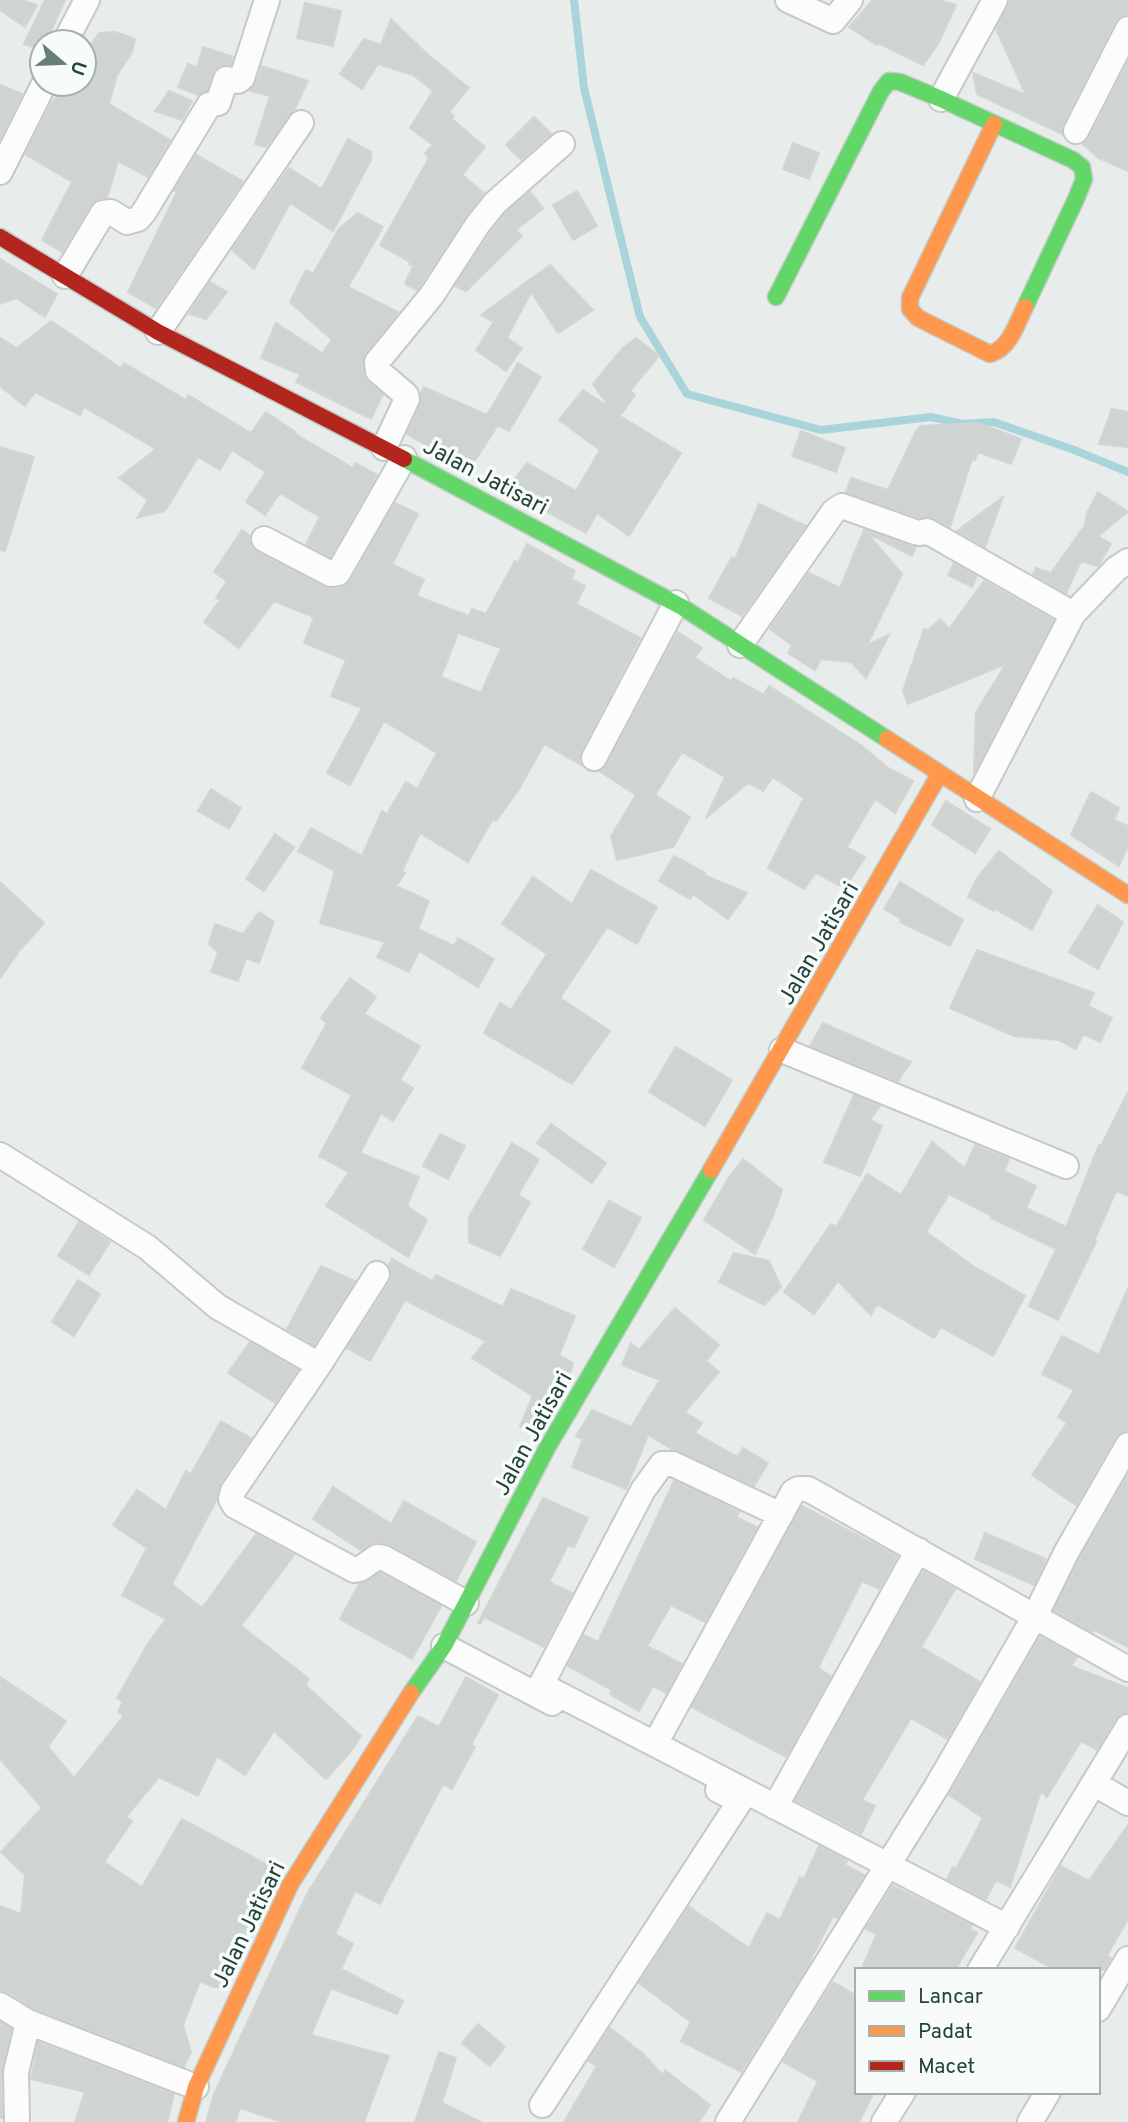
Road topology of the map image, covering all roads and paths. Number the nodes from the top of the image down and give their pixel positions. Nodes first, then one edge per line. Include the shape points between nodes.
1 (86, 0) edge
2 (267, 0) edge
3 (788, 0) edge
4 (850, 0) edge
5 (995, 0) edge
6 (72, 28) edge
7 (1128, 29) edge
8 (37, 98) edge
9 (941, 99) junction
10 (301, 123) dead end
11 (994, 124) junction
12 (1076, 131) dead end
13 (562, 144) dead end
14 (0, 172) edge
15 (0, 237) edge
16 (65, 276) junction
17 (776, 297) dead end
18 (158, 332) junction
19 (394, 453) junction
20 (264, 539) dead end
21 (1128, 561) edge
22 (676, 603) junction
23 (1073, 614) junction
24 (740, 645) junction
25 (594, 758) dead end
26 (939, 775) junction
27 (977, 799) junction
28 (1128, 895) edge
29 (782, 1050) junction
30 (0, 1155) edge
31 (1066, 1166) dead end
32 (377, 1274) dead end
33 (319, 1365) junction
34 (1128, 1445) edge
35 (781, 1515) junction
36 (918, 1550) junction
37 (466, 1603) junction
38 (1035, 1616) junction
39 (444, 1646) junction
40 (1128, 1669) edge
41 (1128, 1727) edge
42 (655, 1744) junction
43 (1095, 1784) junction
44 (1128, 1803) edge
45 (775, 1807) junction
46 (886, 1865) junction
47 (1007, 1927) junction
48 (1128, 1959) edge
49 (982, 1968) edge
50 (0, 2005) edge
51 (1100, 2006) edge
52 (28, 2022) junction
53 (196, 2087) junction
54 (902, 2094) edge
55 (1047, 2094) edge
56 (542, 2105) dead end
57 (17, 2122) edge
58 (186, 2122) edge
59 (728, 2122) edge
60 (884, 2122) edge
61 (1030, 2122) edge

1 - 6 street
2 - 16 street via 242,78 226,79 218,103 209,105 144,212 127,222 111,212 103,213
3 - 4 street via 833,20
5 - 9 street
7 - 12 street
8 - 14 street
9 - 11 street
9 - 17 street via 888,81
10 - 18 street
11 - 11 street via 1073,160 1082,167 1084,180 1011,337 1000,351 990,354 918,318 910,309 910,298
13 - 19 street via 486,213 432,295 377,362 378,371 407,399
15 - 16 street, Jalan Jatisari
16 - 18 street, Jalan Jatisari
18 - 19 street, Jalan Jatisari
19 - 20 street via 338,573 331,574
19 - 22 street, Jalan Jatisari
21 - 23 street
22 - 24 street, Jalan Jatisari
22 - 25 street
23 - 24 street via 927,531 915,532 842,506
23 - 27 street
24 - 26 street, Jalan Jatisari
26 - 27 street, Jalan Jatisari
26 - 29 street, Jalan Jatisari
27 - 28 street, Jalan Jatisari
29 - 31 street
29 - 37 street, Jalan Jatisari via 547,1448
30 - 33 street via 147,1247 218,1307
32 - 33 street
33 - 37 street via 233,1491 232,1502 355,1570 377,1557 384,1559
34 - 38 street
35 - 36 street via 793,1492 808,1489
35 - 42 street
35 - 42 street via 673,1464 662,1464 643,1490 541,1685
36 - 38 street
36 - 45 street
37 - 39 street, Jalan Jatisari
38 - 40 street
38 - 46 street
39 - 53 street, Jalan Jatisari via 290,1885
39 - 56 street via 740,1801
41 - 43 street
42 - 45 street
43 - 44 street
43 - 47 street
45 - 46 street
46 - 47 street
46 - 59 street
47 - 49 street
48 - 51 street
50 - 52 street
52 - 53 street
52 - 57 street via 16,2071
53 - 58 street, Jalan Jatisari
54 - 60 street
55 - 61 street

